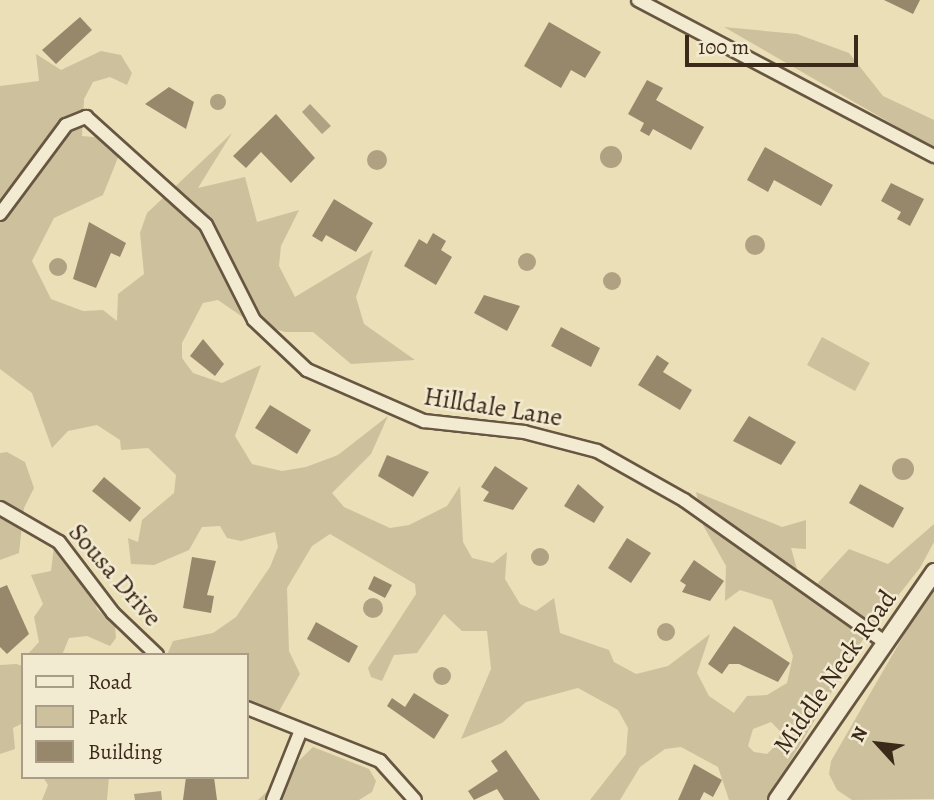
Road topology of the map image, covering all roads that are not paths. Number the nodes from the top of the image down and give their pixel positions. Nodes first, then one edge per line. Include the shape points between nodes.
1 (638, 0) edge
2 (934, 156) edge
3 (0, 214) edge
4 (0, 508) edge
5 (934, 572) edge
6 (886, 643) junction
7 (155, 653) edge
8 (248, 708) edge
9 (301, 730) junction
10 (273, 800) edge
11 (415, 800) edge
12 (777, 800) edge

1 - 2 street
3 - 6 street, Hilldale Lane via 66,125 81,117 206,225 260,328 307,370 424,421 524,432 597,451 684,500
4 - 7 street, Sousa Drive via 48,533 113,613
5 - 6 main road, Middle Neck Road
6 - 12 main road, Middle Neck Road
8 - 9 street
9 - 10 street
9 - 11 street via 380,761

